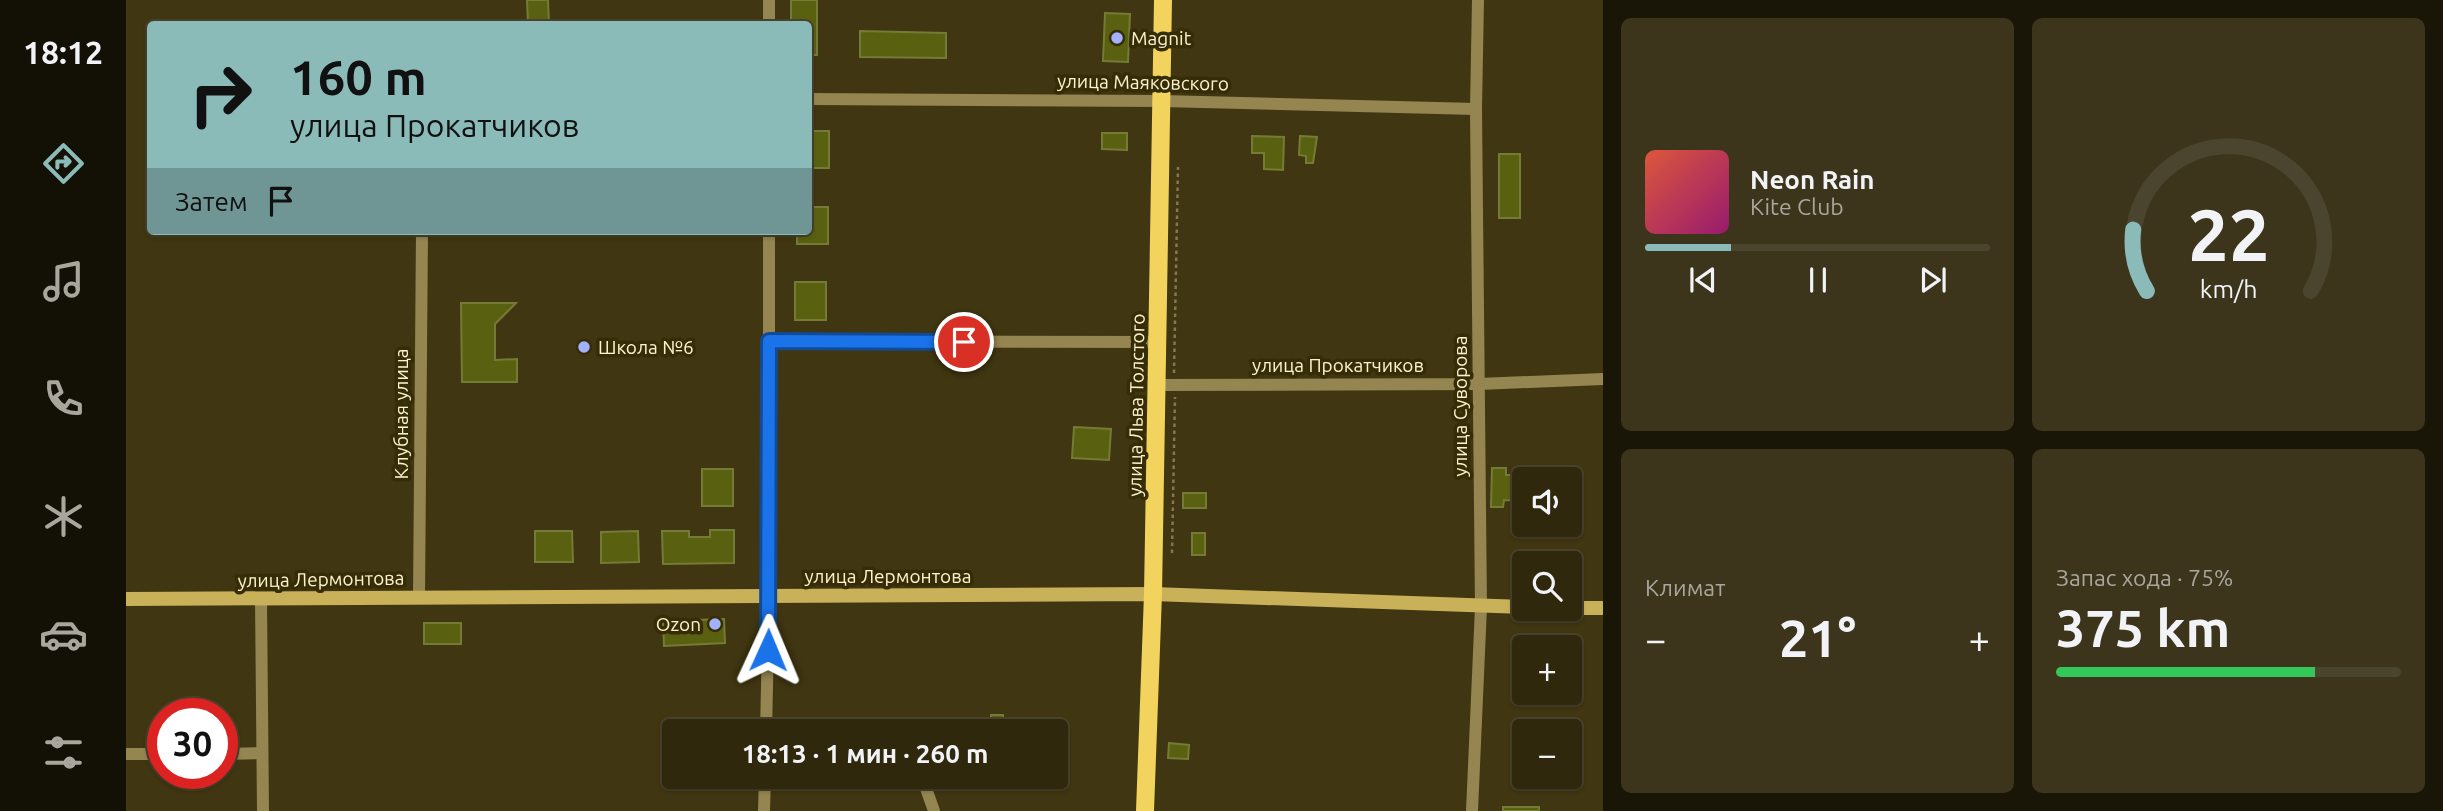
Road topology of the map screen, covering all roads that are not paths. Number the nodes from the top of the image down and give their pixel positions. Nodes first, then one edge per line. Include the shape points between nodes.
1 (769, 0) edge
2 (1163, 0) edge
3 (1478, 0) edge
4 (769, 21) edge
5 (812, 99) edge
6 (1162, 101) junction
7 (1476, 109) junction
8 (422, 235) edge
9 (769, 235) edge
10 (769, 341) junction
11 (1158, 342) junction
12 (1603, 379) edge
13 (1479, 384) junction
14 (1166, 385) junction
15 (1153, 594) junction
16 (769, 595) junction
17 (419, 597) junction
18 (126, 598) edge
19 (261, 599) junction
20 (1480, 607) junction
21 (1512, 607) edge
22 (1582, 608) edge
23 (1603, 608) edge
24 (766, 719) edge
25 (261, 753) junction
26 (126, 754) edge
27 (147, 754) edge
28 (238, 754) edge
29 (765, 789) edge
30 (926, 789) edge
31 (263, 811) edge
32 (764, 811) edge
33 (934, 811) edge
34 (1145, 811) edge
35 (1472, 811) edge

1 - 4 street
2 - 6 main road, улица Льва Толстого
3 - 7 street, улица Суворова
5 - 6 street, улица Маяковского
6 - 7 street, улица Маяковского
6 - 11 main road, улица Льва Толстого
7 - 13 street, улица Суворова
8 - 17 street, Клубная улица
9 - 10 street
10 - 11 street
10 - 16 street
11 - 14 main road, улица Льва Толстого
12 - 13 street, улица Прокатчиков
13 - 14 street, улица Прокатчиков
13 - 20 street, улица Суворова
14 - 15 main road, улица Льва Толстого
15 - 16 street, улица Лермонтова
15 - 20 street, улица Лермонтова
15 - 34 main road, улица Льва Толстого
16 - 17 street, улица Лермонтова
16 - 24 street
17 - 19 street, улица Лермонтова
18 - 19 street, улица Лермонтова
19 - 25 street
20 - 21 street, улица Лермонтова
20 - 35 street, улица Суворова
22 - 23 street
25 - 28 street
25 - 31 street
26 - 27 street
29 - 32 street
30 - 33 street

